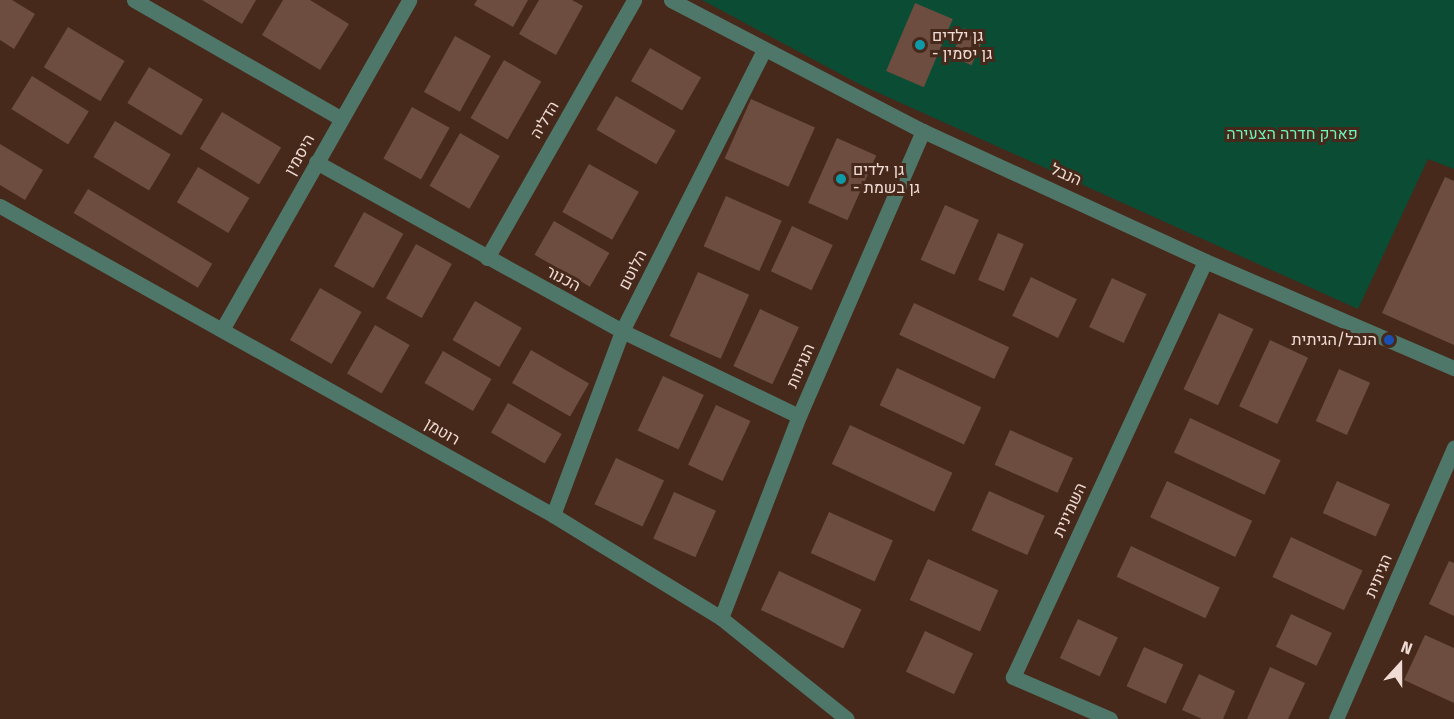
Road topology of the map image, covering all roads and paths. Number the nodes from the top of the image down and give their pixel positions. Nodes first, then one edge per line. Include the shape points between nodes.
1 (134, 0) edge
2 (409, 0) edge
3 (634, 0) edge
4 (671, 0) edge
5 (764, 50) junction
6 (340, 118) junction
7 (923, 131) junction
8 (316, 162) junction
9 (0, 206) edge
10 (487, 258) junction
11 (1205, 261) junction
12 (223, 328) junction
13 (622, 331) junction
14 (1454, 368) edge
15 (799, 416) junction
16 (1454, 447) edge
17 (553, 515) junction
18 (721, 618) junction
19 (848, 719) edge
20 (1110, 719) edge
21 (1336, 719) edge

1 - 6 street
2 - 6 street, היסמין
3 - 10 street, הדליה
4 - 5 street, הנבל
5 - 7 street, הנבל
5 - 13 street, הלוטם
6 - 8 street, היסמין
7 - 11 street, הנבל
7 - 15 street, הנגינות
8 - 10 street, הכנור
8 - 12 street, היסמין
9 - 12 street, רוטמן
10 - 13 street, הכנור
11 - 14 street, הנבל
11 - 20 street, השמינית via 1013,677
12 - 17 street, רוטמן
13 - 15 street, הכנור
13 - 17 street, הלוטם
15 - 18 street, הנגינות
16 - 21 street, הגיתית
17 - 18 street, רוטמן
18 - 19 street, רוטמן

